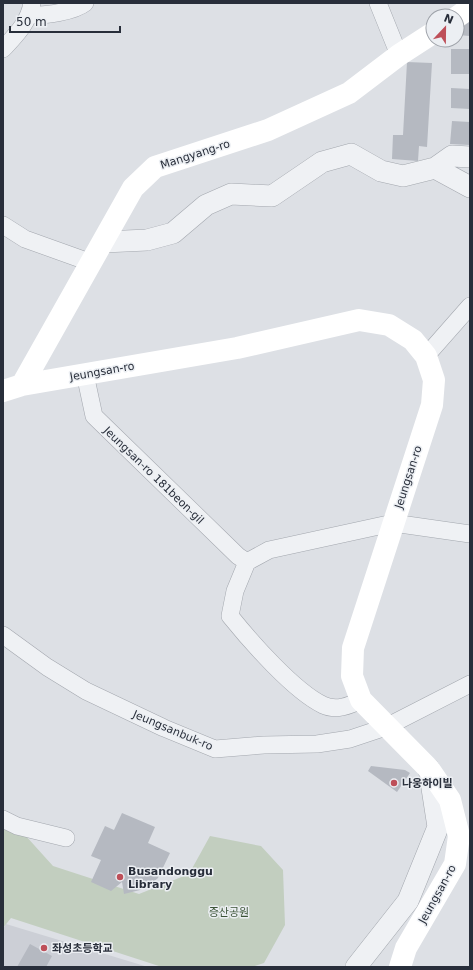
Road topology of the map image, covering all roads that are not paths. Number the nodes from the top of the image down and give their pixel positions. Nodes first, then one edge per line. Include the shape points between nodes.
1 (85, 3) edge
2 (378, 3) edge
3 (31, 9) edge
4 (425, 38) edge
5 (3, 49) edge
6 (399, 55) junction
7 (470, 157) edge
8 (435, 168) junction
9 (470, 187) edge
10 (3, 225) edge
11 (104, 242) junction
12 (92, 263) junction
13 (470, 306) edge
14 (426, 356) junction
15 (85, 374) junction
16 (12, 388) edge
17 (3, 402) edge
18 (394, 523) junction
19 (470, 534) edge
20 (247, 562) junction
21 (3, 635) edge
22 (470, 684) edge
23 (361, 700) junction
24 (386, 727) junction
25 (429, 769) junction
26 (3, 819) edge
27 (66, 838) dead end
28 (356, 967) edge
29 (400, 967) edge

1 - 3 street via 79,8 38,16
2 - 6 street
3 - 5 street via 18,33
4 - 6 main road, Mangyang-ro
6 - 11 main road, Mangyang-ro via 349,93 275,127 156,167 133,188
7 - 8 street via 452,156
8 - 9 street
8 - 11 street via 403,176 381,171 351,154 322,162 272,196 231,194 206,205 174,233 147,240
10 - 12 street via 24,239
11 - 12 main road, Mangyang-ro
12 - 16 main road, Mangyang-ro
13 - 14 street
14 - 15 main road, Jeungsan-ro via 413,340 389,325 359,320 237,348
14 - 18 main road, Jeungsan-ro via 434,380 432,405
15 - 16 main road, Jeungsan-ro
15 - 20 street, Jeungsan-ro 181beon-gil via 94,416
16 - 17 street
18 - 19 street
18 - 20 street via 269,550
18 - 23 main road, Jeungsan-ro via 353,648 352,676
20 - 23 street via 235,590 230,616 251,642 298,687 324,706 346,708
21 - 24 street, Jeungsanbuk-ro via 86,691 215,749 317,744 350,739
22 - 24 street, Jeungsanbuk-ro
23 - 24 main road, Jeungsan-ro
24 - 25 main road, Jeungsan-ro
25 - 28 street via 438,827 408,901
25 - 29 main road, Jeungsan-ro via 450,800 459,836 455,864 406,948
26 - 27 street via 17,826

